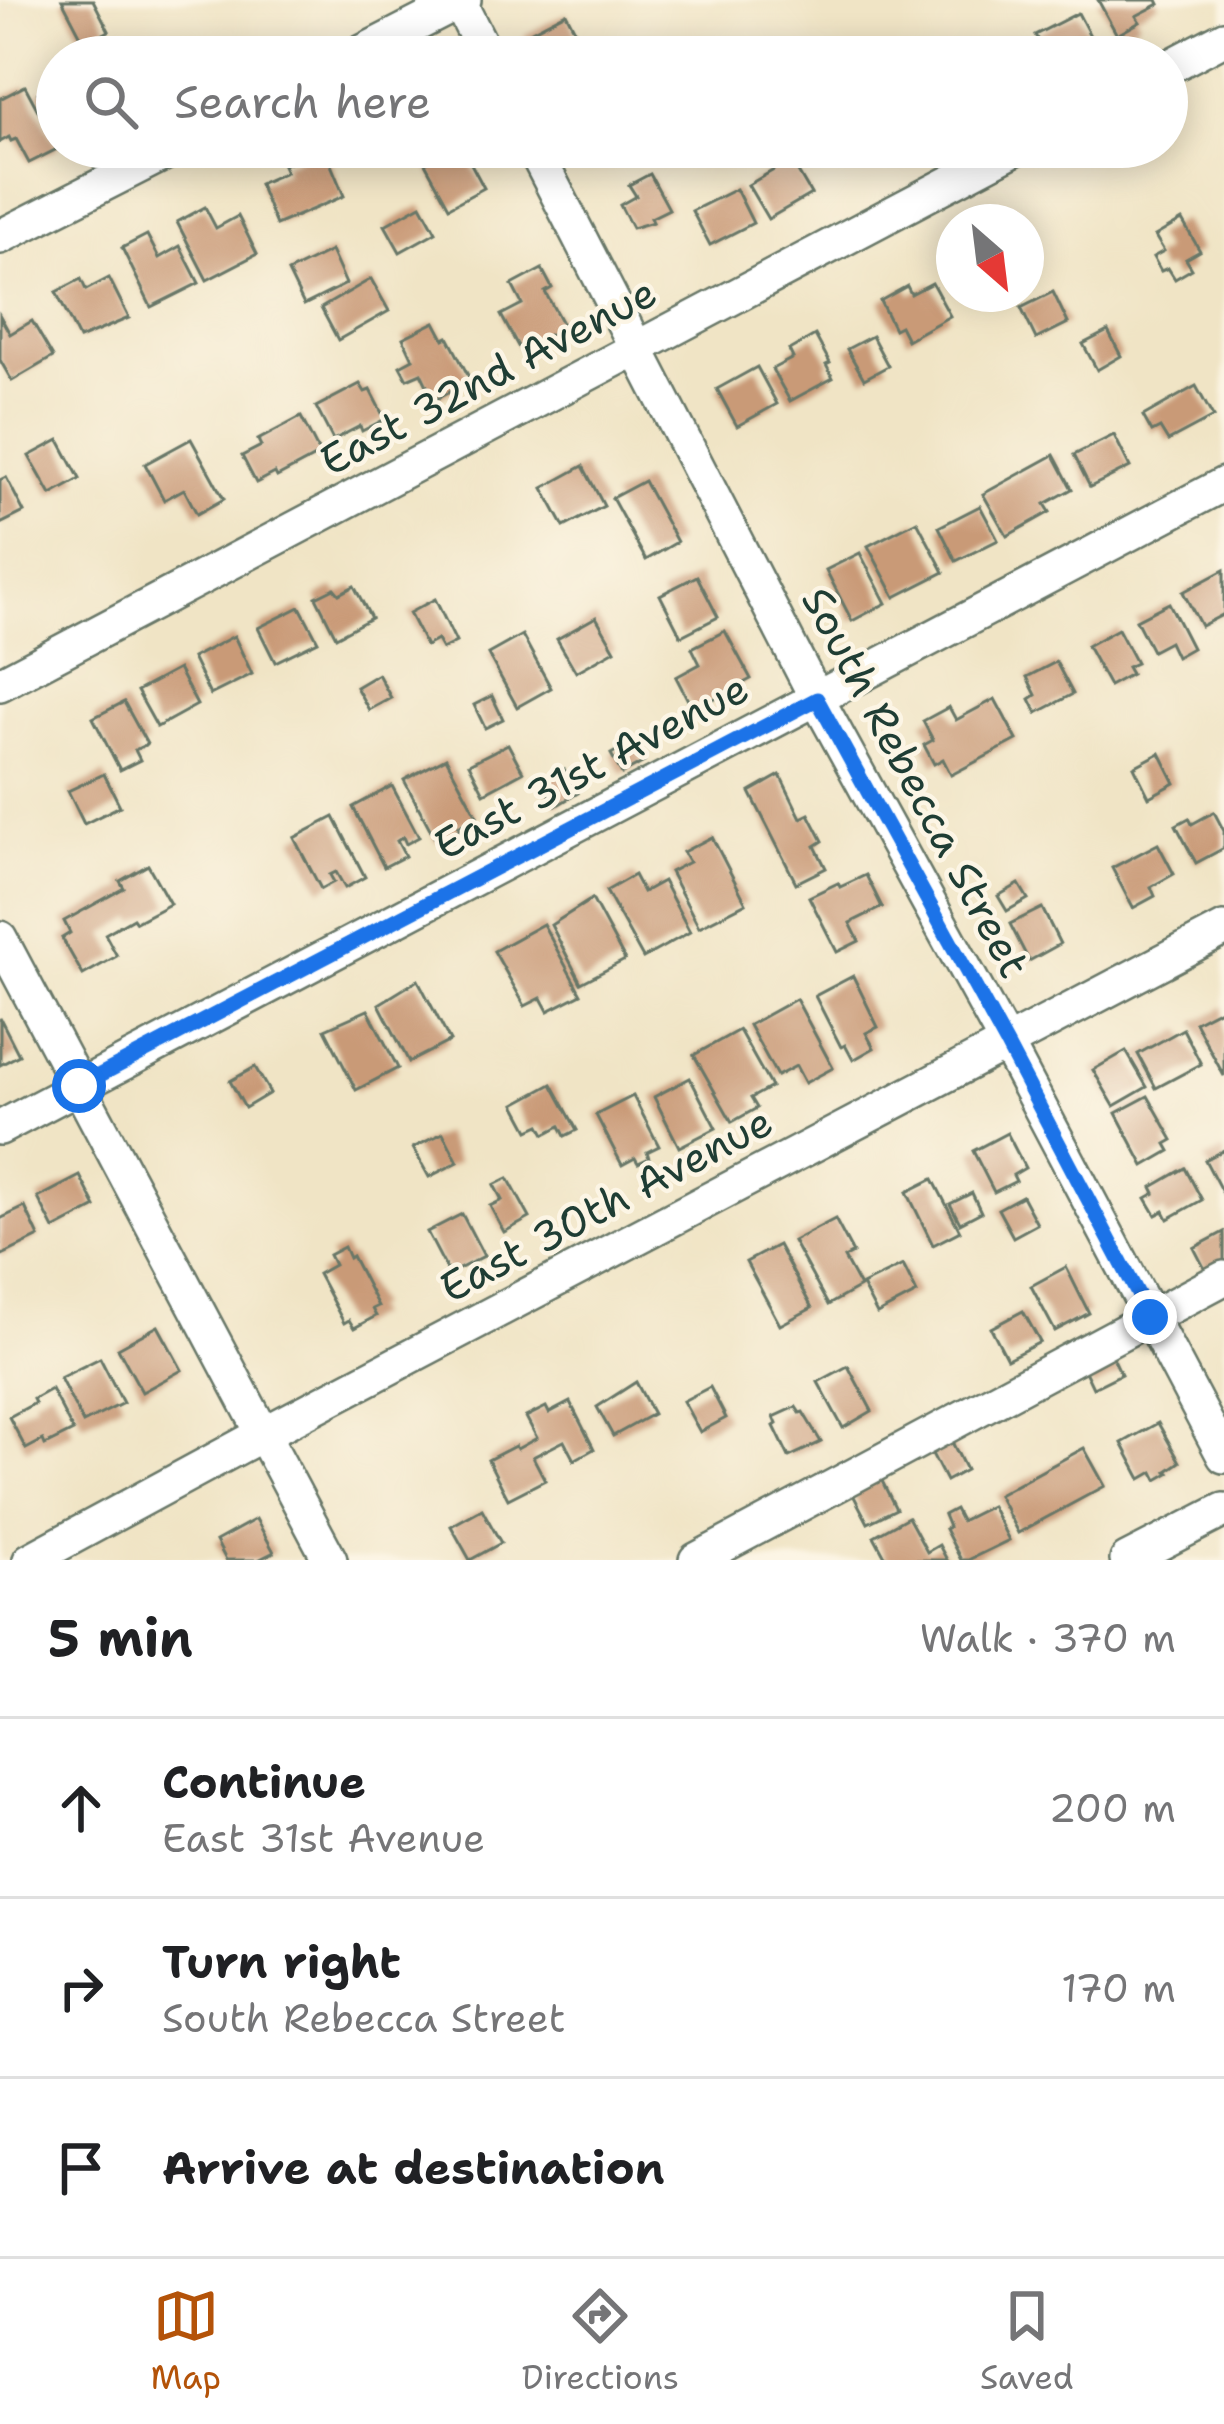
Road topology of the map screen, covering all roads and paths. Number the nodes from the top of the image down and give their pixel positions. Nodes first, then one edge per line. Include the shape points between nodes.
1 (460, 1) edge
2 (392, 36) edge
3 (477, 36) edge
4 (1224, 38) edge
5 (1188, 57) edge
6 (136, 168) edge
7 (544, 168) edge
8 (978, 168) edge
9 (0, 237) edge
10 (637, 349) junction
11 (1224, 484) edge
12 (0, 684) edge
13 (817, 699) junction
14 (1224, 929) edge
15 (0, 938) edge
16 (1007, 1045) junction
17 (79, 1086) junction
18 (0, 1128) edge
19 (1224, 1278) edge
20 (1150, 1317) junction
21 (263, 1434) junction
22 (1224, 1456) edge
23 (1224, 1510) edge
24 (30, 1560) edge
25 (330, 1560) edge
26 (695, 1560) edge
27 (1127, 1560) edge

1 - 2 street
1 - 3 street
4 - 5 street
6 - 9 street
7 - 10 street, South Rebecca Street
8 - 10 street, East 32nd Avenue
10 - 12 street, East 32nd Avenue
10 - 13 street, South Rebecca Street
11 - 13 street, East 31st Avenue
13 - 16 street, South Rebecca Street
13 - 17 street, East 31st Avenue
14 - 16 street, East 30th Avenue
15 - 17 street
16 - 20 street, South Rebecca Street
16 - 21 street, East 30th Avenue
17 - 18 street, East 31st Avenue
17 - 21 street
19 - 20 street
20 - 22 street, South Rebecca Street
20 - 26 street
21 - 24 street, East 30th Avenue
21 - 25 street
23 - 27 street

